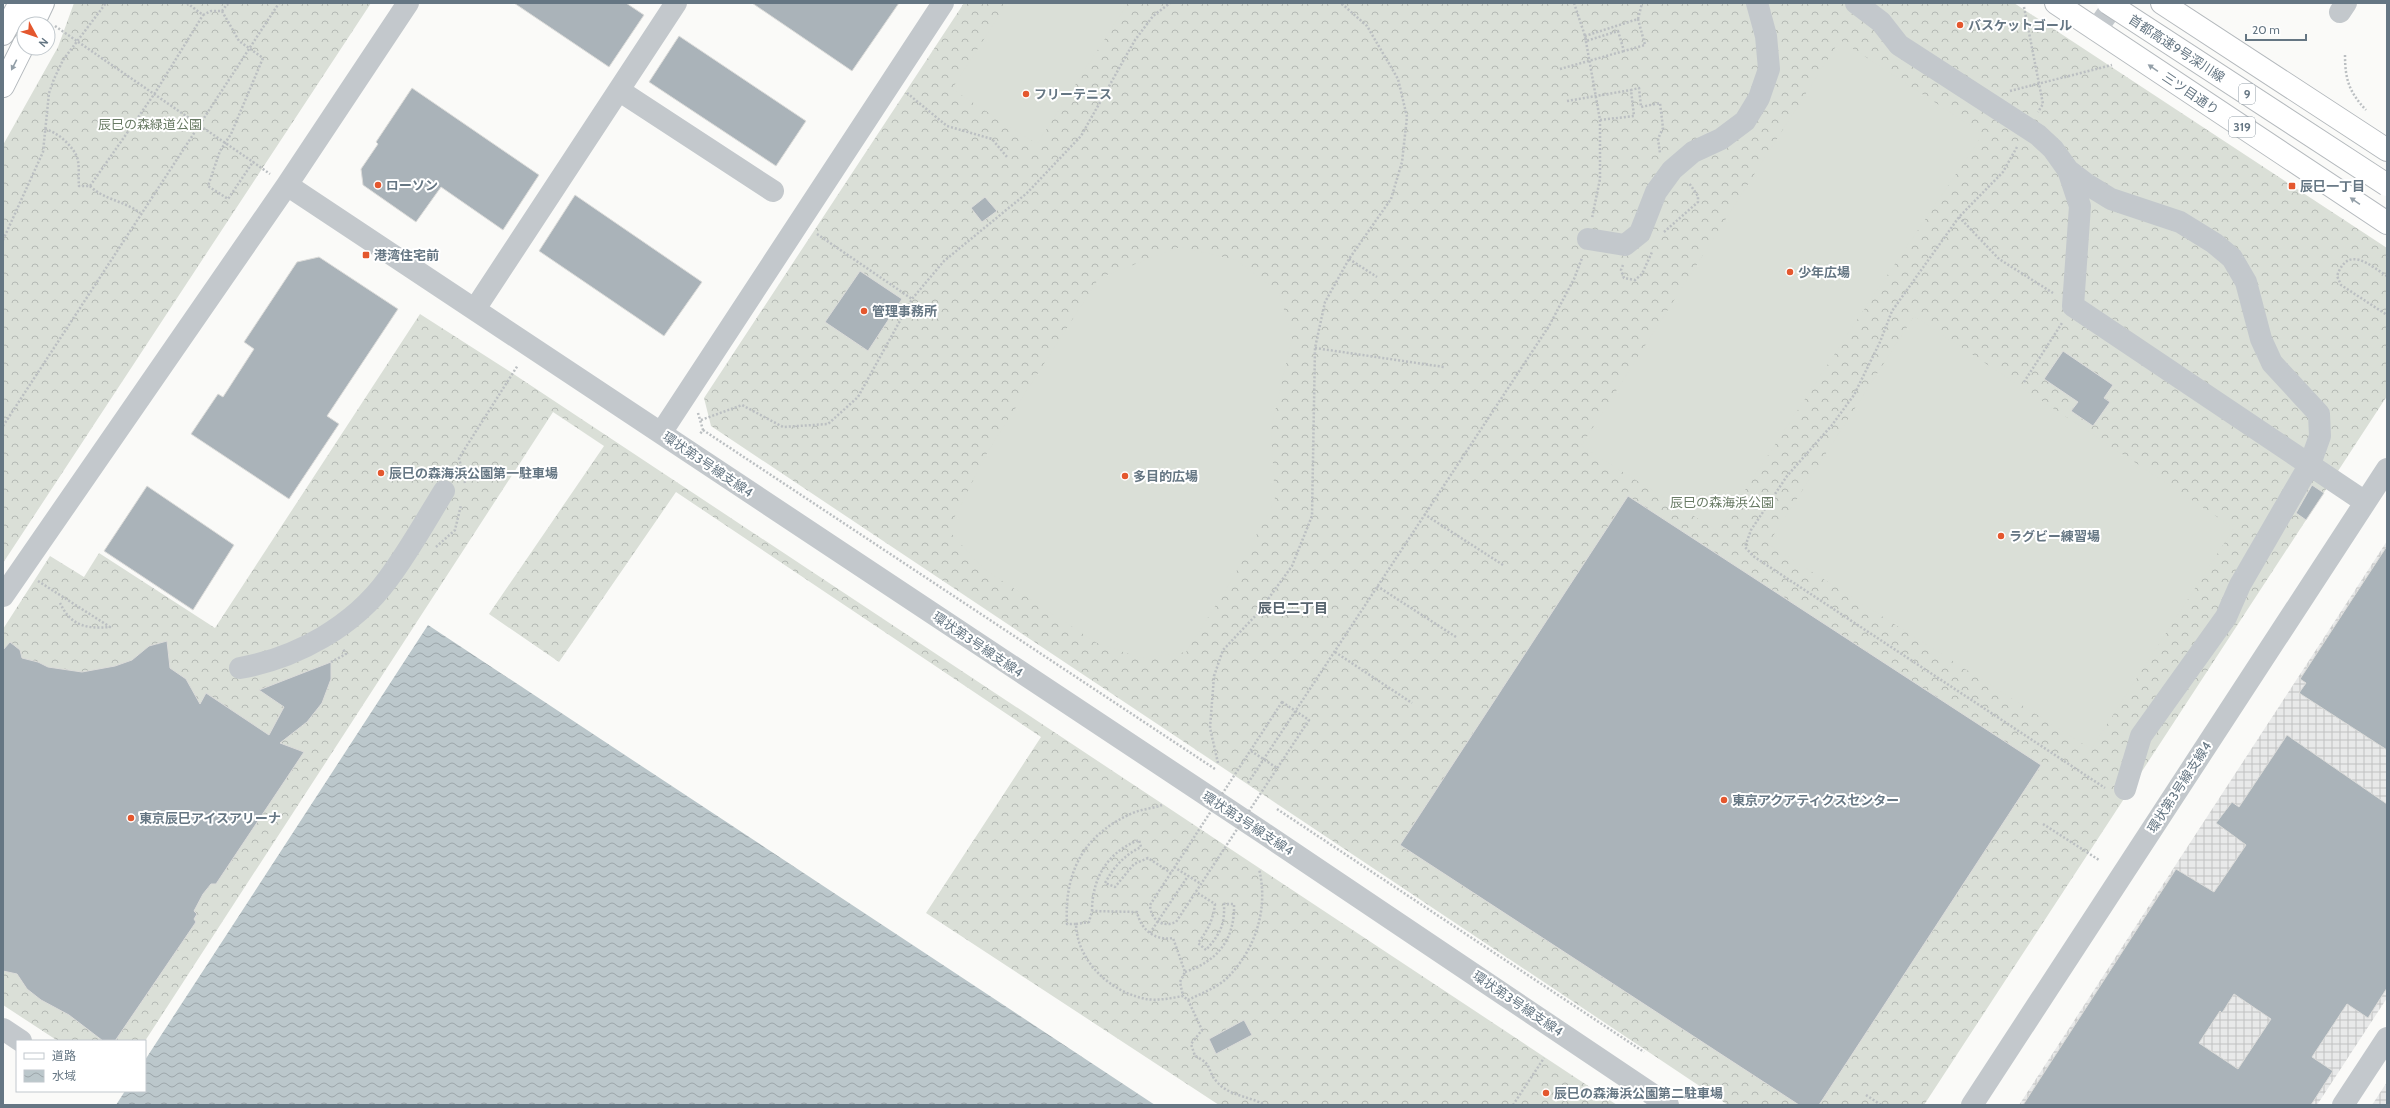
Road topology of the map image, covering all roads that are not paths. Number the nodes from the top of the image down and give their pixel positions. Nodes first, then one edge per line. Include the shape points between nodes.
1 (20, 3) edge
2 (408, 3) edge
3 (676, 3) edge
4 (943, 3) edge
5 (1757, 3) edge
6 (1856, 3) edge
7 (2108, 3) edge
8 (2115, 3) edge
9 (2121, 3) edge
10 (2162, 3) edge
11 (2181, 3) edge
12 (2070, 7) edge
13 (2096, 30) junction
14 (3, 34) edge
15 (18, 56) edge
16 (3, 86) edge
17 (620, 91) junction
18 (2387, 140) edge
19 (2387, 150) edge
20 (2068, 170) junction
21 (2387, 177) edge
22 (279, 179) junction
23 (2387, 185) edge
24 (773, 191) dead end
25 (2387, 223) edge
26 (1588, 239) road end
27 (475, 309) junction
28 (661, 432) junction
29 (2310, 464) junction
30 (2387, 469) edge
31 (444, 491) dead end
32 (2365, 502) junction
33 (3, 596) edge
34 (240, 668) dead end
35 (2125, 789) road end
36 (3, 1029) edge
37 (2387, 1038) edge
38 (20, 1040) edge
39 (1668, 1105) edge
40 (1972, 1105) edge
41 (2344, 1105) edge

1 - 14 main road
2 - 22 street
3 - 17 street
4 - 28 street
5 - 26 street via 1766,36 1769,69 1759,98 1745,121 1721,139 1693,152 1672,170 1656,192 1640,233 1625,245
6 - 20 street via 1881,22 1899,45 2028,128 2053,149
7 - 23 main road, 首都高速9号深川線 / 9, bridge
8 - 13 street
9 - 21 main road
10 - 19 main road, 9
11 - 18 main road
12 - 13 main road, 三ツ目通り / 319
25 -> 13 main road, 三ツ目通り / 319
15 -> 16 main road
17 - 24 street
17 - 27 street
20 - 29 street via 2111,199 2180,222 2214,242 2232,258 2246,282 2261,339 2272,363 2319,414 2320,436
20 - 29 street via 2080,206 2073,306
22 - 27 street, 環状第3号線支線4
22 - 33 street
27 - 28 street, 環状第3号線支線4
28 - 39 street, 環状第3号線支線4
29 - 32 street
29 - 35 street via 2240,584 2226,617 2141,736
30 - 32 street, 環状第3号線支線4
31 - 34 street via 388,580 354,616 289,656
32 - 40 street, 環状第3号線支線4
36 - 38 street
37 - 41 street

